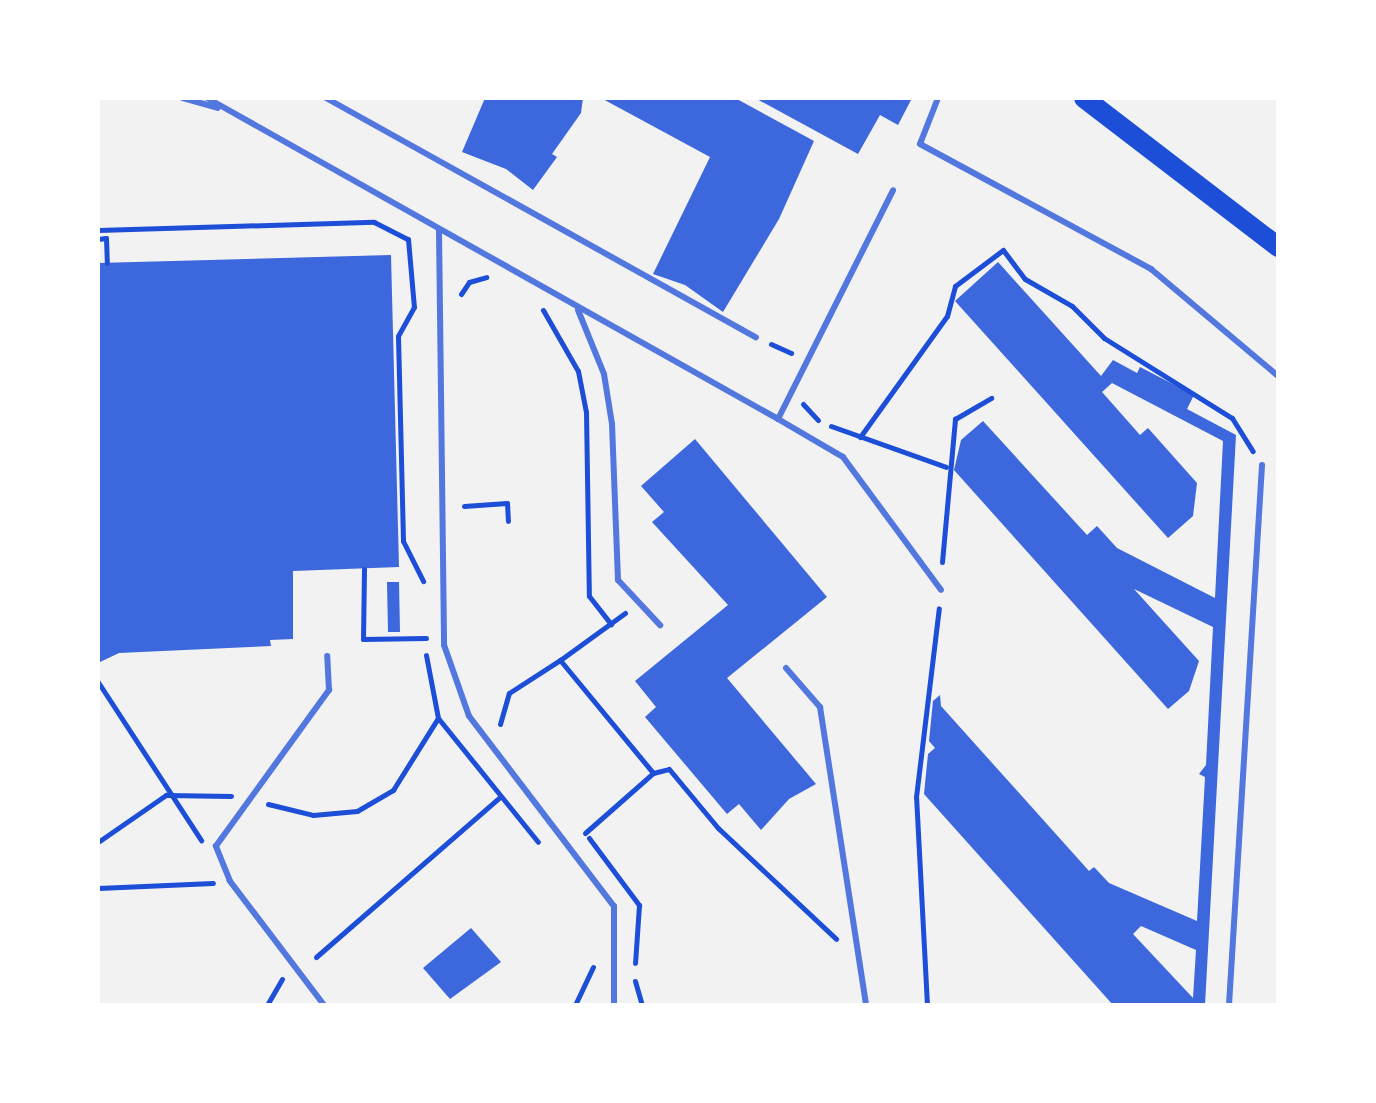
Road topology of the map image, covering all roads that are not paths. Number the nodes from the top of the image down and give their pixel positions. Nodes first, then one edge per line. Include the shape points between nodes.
1 (183, 98) edge
2 (207, 98) edge
3 (326, 98) edge
4 (938, 98) edge
5 (1084, 98) edge
6 (230, 111) junction
7 (893, 190) dead end
8 (439, 230) junction
9 (1278, 247) edge
10 (578, 310) junction
11 (756, 337) dead end
12 (1278, 376) edge
13 (778, 419) junction
14 (1262, 465) road end
15 (941, 590) road end
16 (660, 625) dead end
17 (327, 656) dead end
18 (786, 668) dead end
19 (324, 1005) edge
20 (614, 1005) edge
21 (866, 1005) edge
22 (1229, 1005) edge

1 - 6 lane
2 - 6 lane
3 - 11 lane via 700,312
4 - 12 lane via 920,144 1151,269
5 - 9 main road
6 - 8 lane
7 - 13 lane
8 - 10 lane
8 - 20 lane via 440,499 450,672 484,739 614,906
10 - 13 lane
10 - 16 lane via 604,374 612,424 618,580
13 - 15 lane via 843,457
14 - 22 lane
17 - 19 lane via 329,690 221,833 217,860
18 - 21 lane via 820,707

